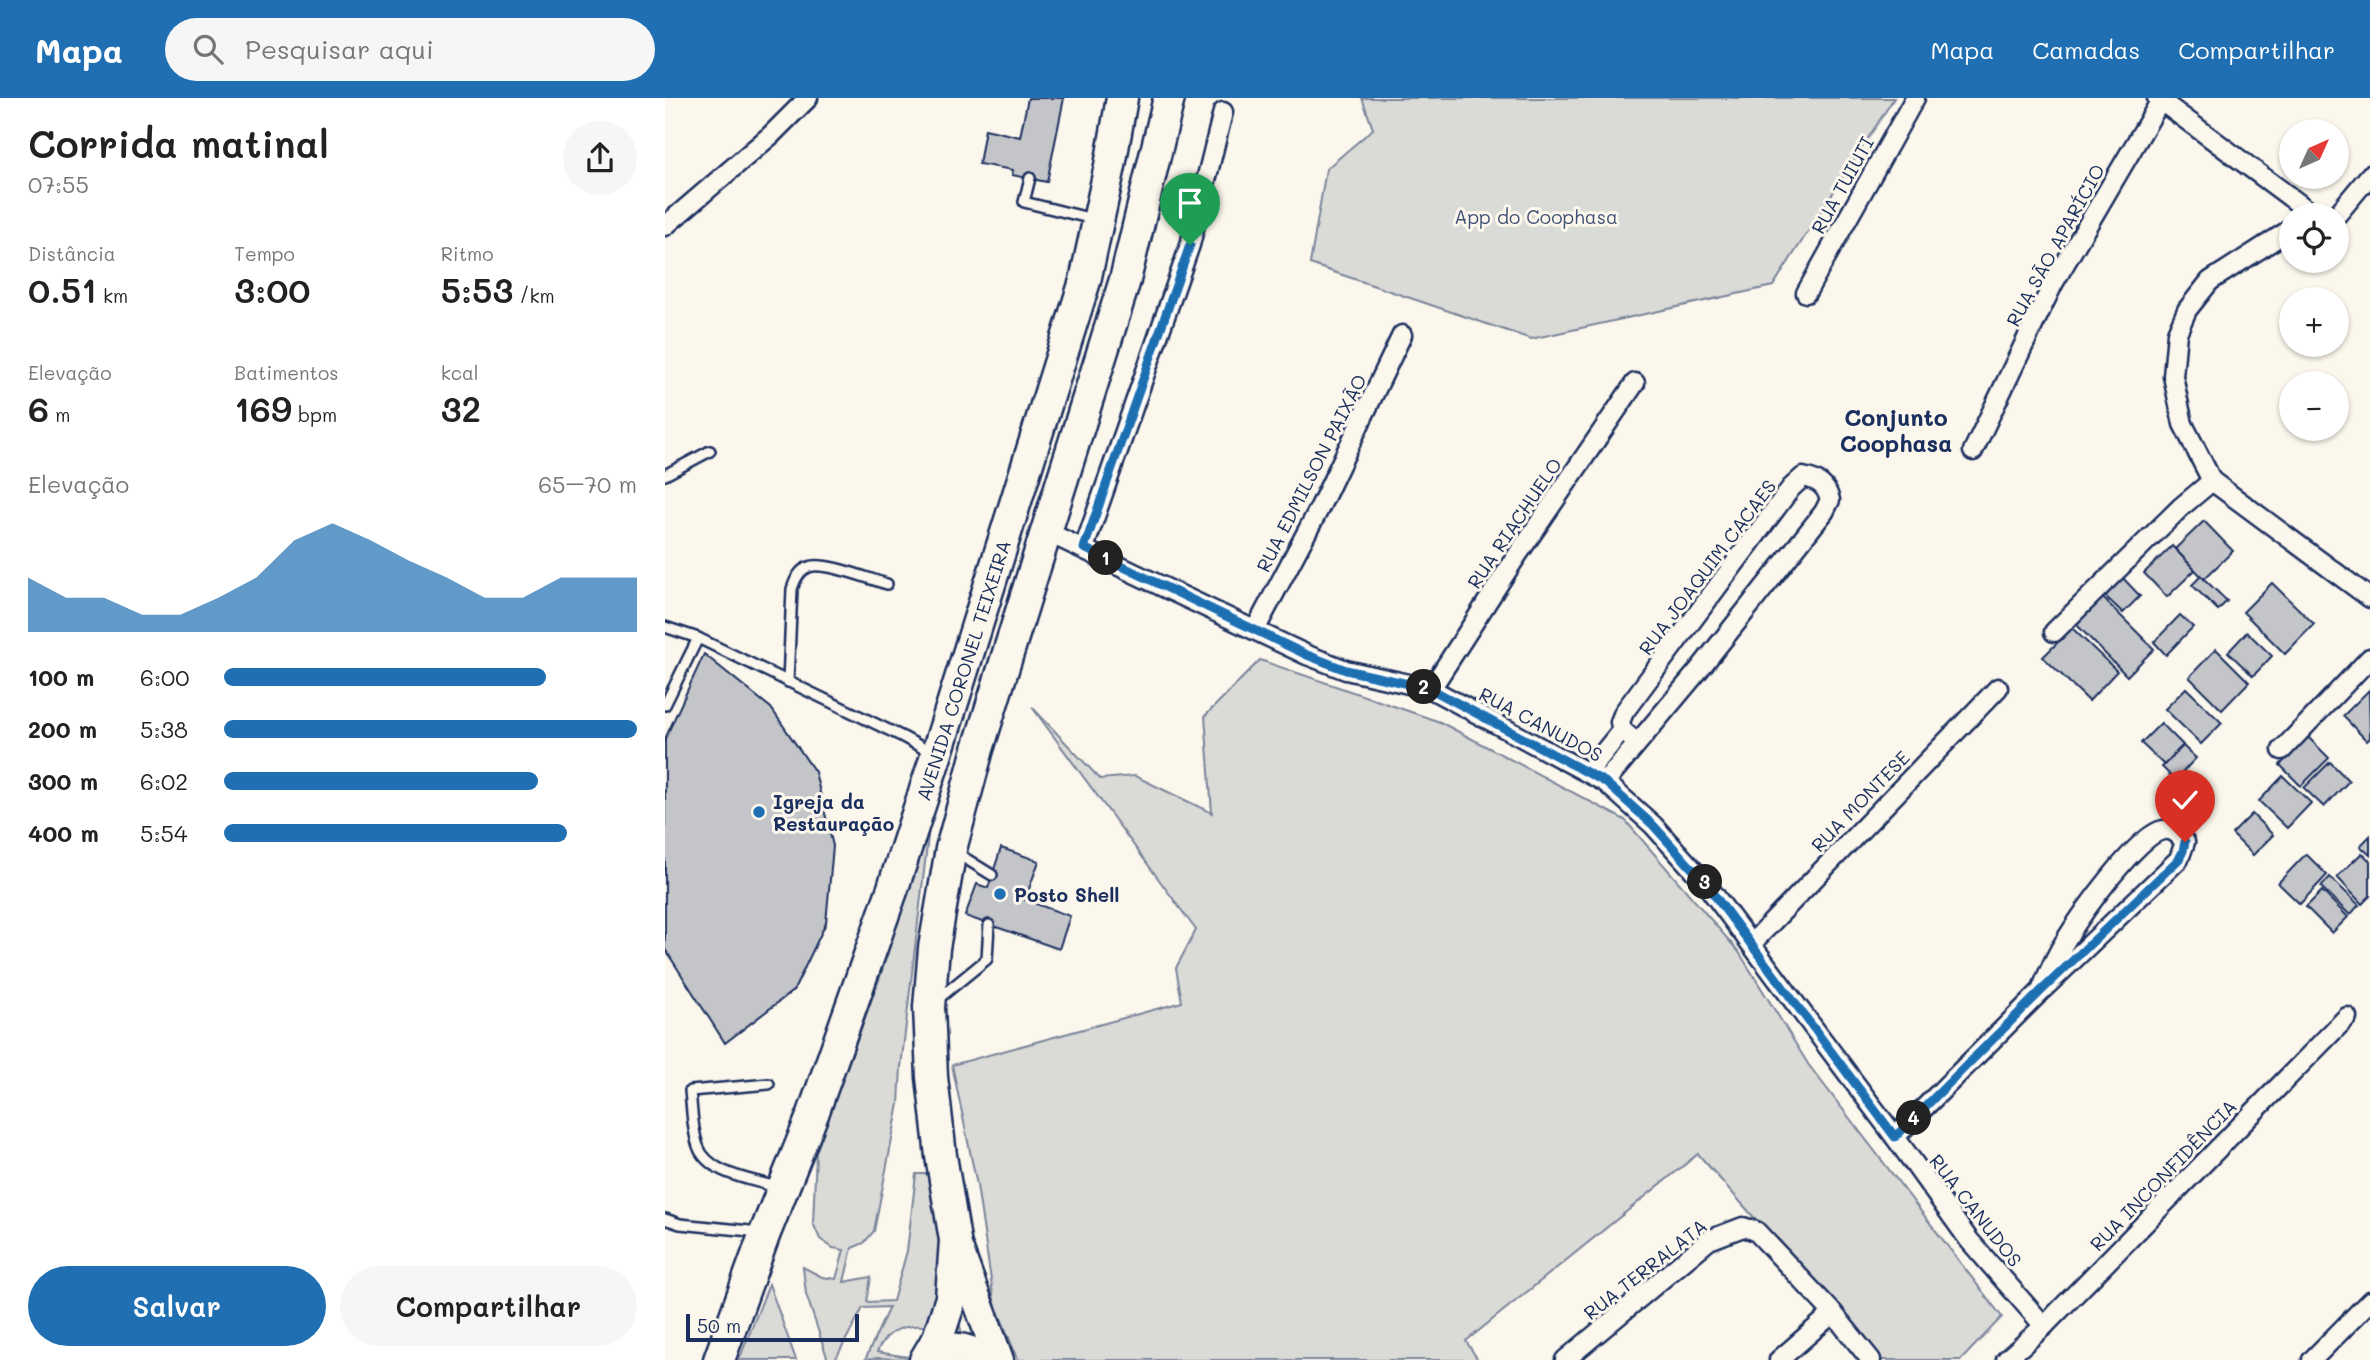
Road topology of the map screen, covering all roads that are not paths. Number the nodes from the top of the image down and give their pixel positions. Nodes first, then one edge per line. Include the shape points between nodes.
1 (808, 98) edge
2 (1122, 98) edge
3 (1169, 98) edge
4 (1915, 98) edge
5 (2159, 99) edge
6 (1223, 112) dead end
7 (2370, 175) edge
8 (1030, 178) dead end
9 (2298, 203) edge
10 (2347, 203) edge
11 (1098, 220) junction
12 (665, 226) edge
13 (2279, 237) edge
14 (1806, 293) dead end
15 (1402, 335) dead end
16 (1635, 383) dead end
17 (710, 451) dead end
18 (1973, 452) dead end
19 (665, 475) edge
20 (2212, 481) junction
21 (1045, 531) junction
22 (1084, 548) junction
23 (887, 584) dead end
24 (2370, 598) edge
25 (665, 627) edge
26 (1255, 629) junction
27 (2054, 632) dead end
28 (698, 638) junction
29 (2370, 658) edge
30 (787, 682) junction
31 (1998, 688) dead end
32 (1431, 689) junction
33 (665, 705) edge
34 (1622, 730) junction
35 (1637, 743) junction
36 (2282, 750) dead end
37 (936, 756) junction
38 (1588, 772) junction
39 (1605, 782) junction
40 (951, 849) junction
41 (992, 875) dead end
42 (989, 925) dead end
43 (1752, 943) junction
44 (2041, 991) junction
45 (929, 1007) junction
46 (2347, 1017) dead end
47 (769, 1084) dead end
48 (1895, 1137) junction
49 (784, 1190) junction
50 (665, 1219) edge
51 (765, 1233) junction
52 (955, 1240) junction
53 (2370, 1301) edge
54 (1833, 1313) junction
55 (2043, 1326) junction
56 (719, 1360) edge
57 (925, 1360) edge
58 (931, 1360) edge
59 (982, 1360) edge
60 (999, 1360) edge
61 (1565, 1360) edge
62 (1779, 1360) edge
63 (1871, 1360) edge
64 (2006, 1360) edge
65 (2312, 1360) edge

1 - 12 street
2 - 11 highway, AVENIDA CORONEL TEIXEIRA
3 - 21 highway, AVENIDA CORONEL TEIXEIRA via 1125,280
4 - 14 street, RUA TUIUTI
5 - 9 street
5 - 18 street, RUA SÃO APARÍCIO via 2053,284
6 - 22 street via 1190,245
7 - 10 street
8 - 11 lane via 1024,202
11 - 37 highway, AVENIDA CORONEL TEIXEIRA via 1085,281
13 - 20 street via 2210,281 2187,310 2177,333 2173,376 2183,424
15 - 26 street, RUA EDMILSON PAIXÃO via 1319,509
16 - 32 street, RUA RIACHUELO
17 - 19 lane
20 - 24 street
20 - 27 street
21 - 22 street, RUA CANUDOS
21 - 40 highway, AVENIDA CORONEL TEIXEIRA
22 - 26 street, RUA CANUDOS
23 - 30 lane via 820,566 807,567 797,575 792,589
25 - 28 lane
26 - 32 street, RUA CANUDOS via 1346,670
28 - 30 lane
28 - 33 lane
29 - 36 street
30 - 37 lane
31 - 43 street, RUA MONTESE
32 - 38 street, RUA CANUDOS
34 - 35 street
34 - 35 street, RUA JOAQUIM CACAES via 1624,712 1791,488 1803,477 1827,488 1830,500 1807,537
34 - 38 street, RUA JOAQUIM CACAES
35 - 39 street, RUA JOAQUIM CACAES
37 - 49 highway, AVENIDA CORONEL TEIXEIRA
38 - 39 street, RUA CANUDOS
39 - 43 street, RUA CANUDOS via 1653,825
40 - 41 lane
40 - 45 highway, AVENIDA CORONEL TEIXEIRA
42 - 45 lane via 986,959
43 - 48 street, RUA CANUDOS
44 - 44 street via 2179,859 2185,842 2178,834 2160,830 2141,843 2103,885 2067,937
44 - 48 street
45 - 52 highway, AVENIDA CORONEL TEIXEIRA via 932,1077
46 - 55 street, RUA INCONFIDÊNCIA
47 - 49 lane via 690,1091 697,1144 717,1168
48 - 55 street, RUA CANUDOS via 1969,1240
49 - 51 highway, AVENIDA CORONEL TEIXEIRA
50 - 51 lane
51 - 56 highway, AVENIDA CORONEL TEIXEIRA
52 - 57 highway, AVENIDA CORONEL TEIXEIRA via 951,1298
52 - 60 main road, AVENIDA CORONEL TEIXEIRA
53 - 65 street
54 - 61 street, RUA TERRALATA via 1756,1231 1743,1227 1709,1240
54 - 62 street
54 - 63 street
55 - 64 street, RUA INCONFIDÊNCIA
58 - 59 highway via 957,1348

